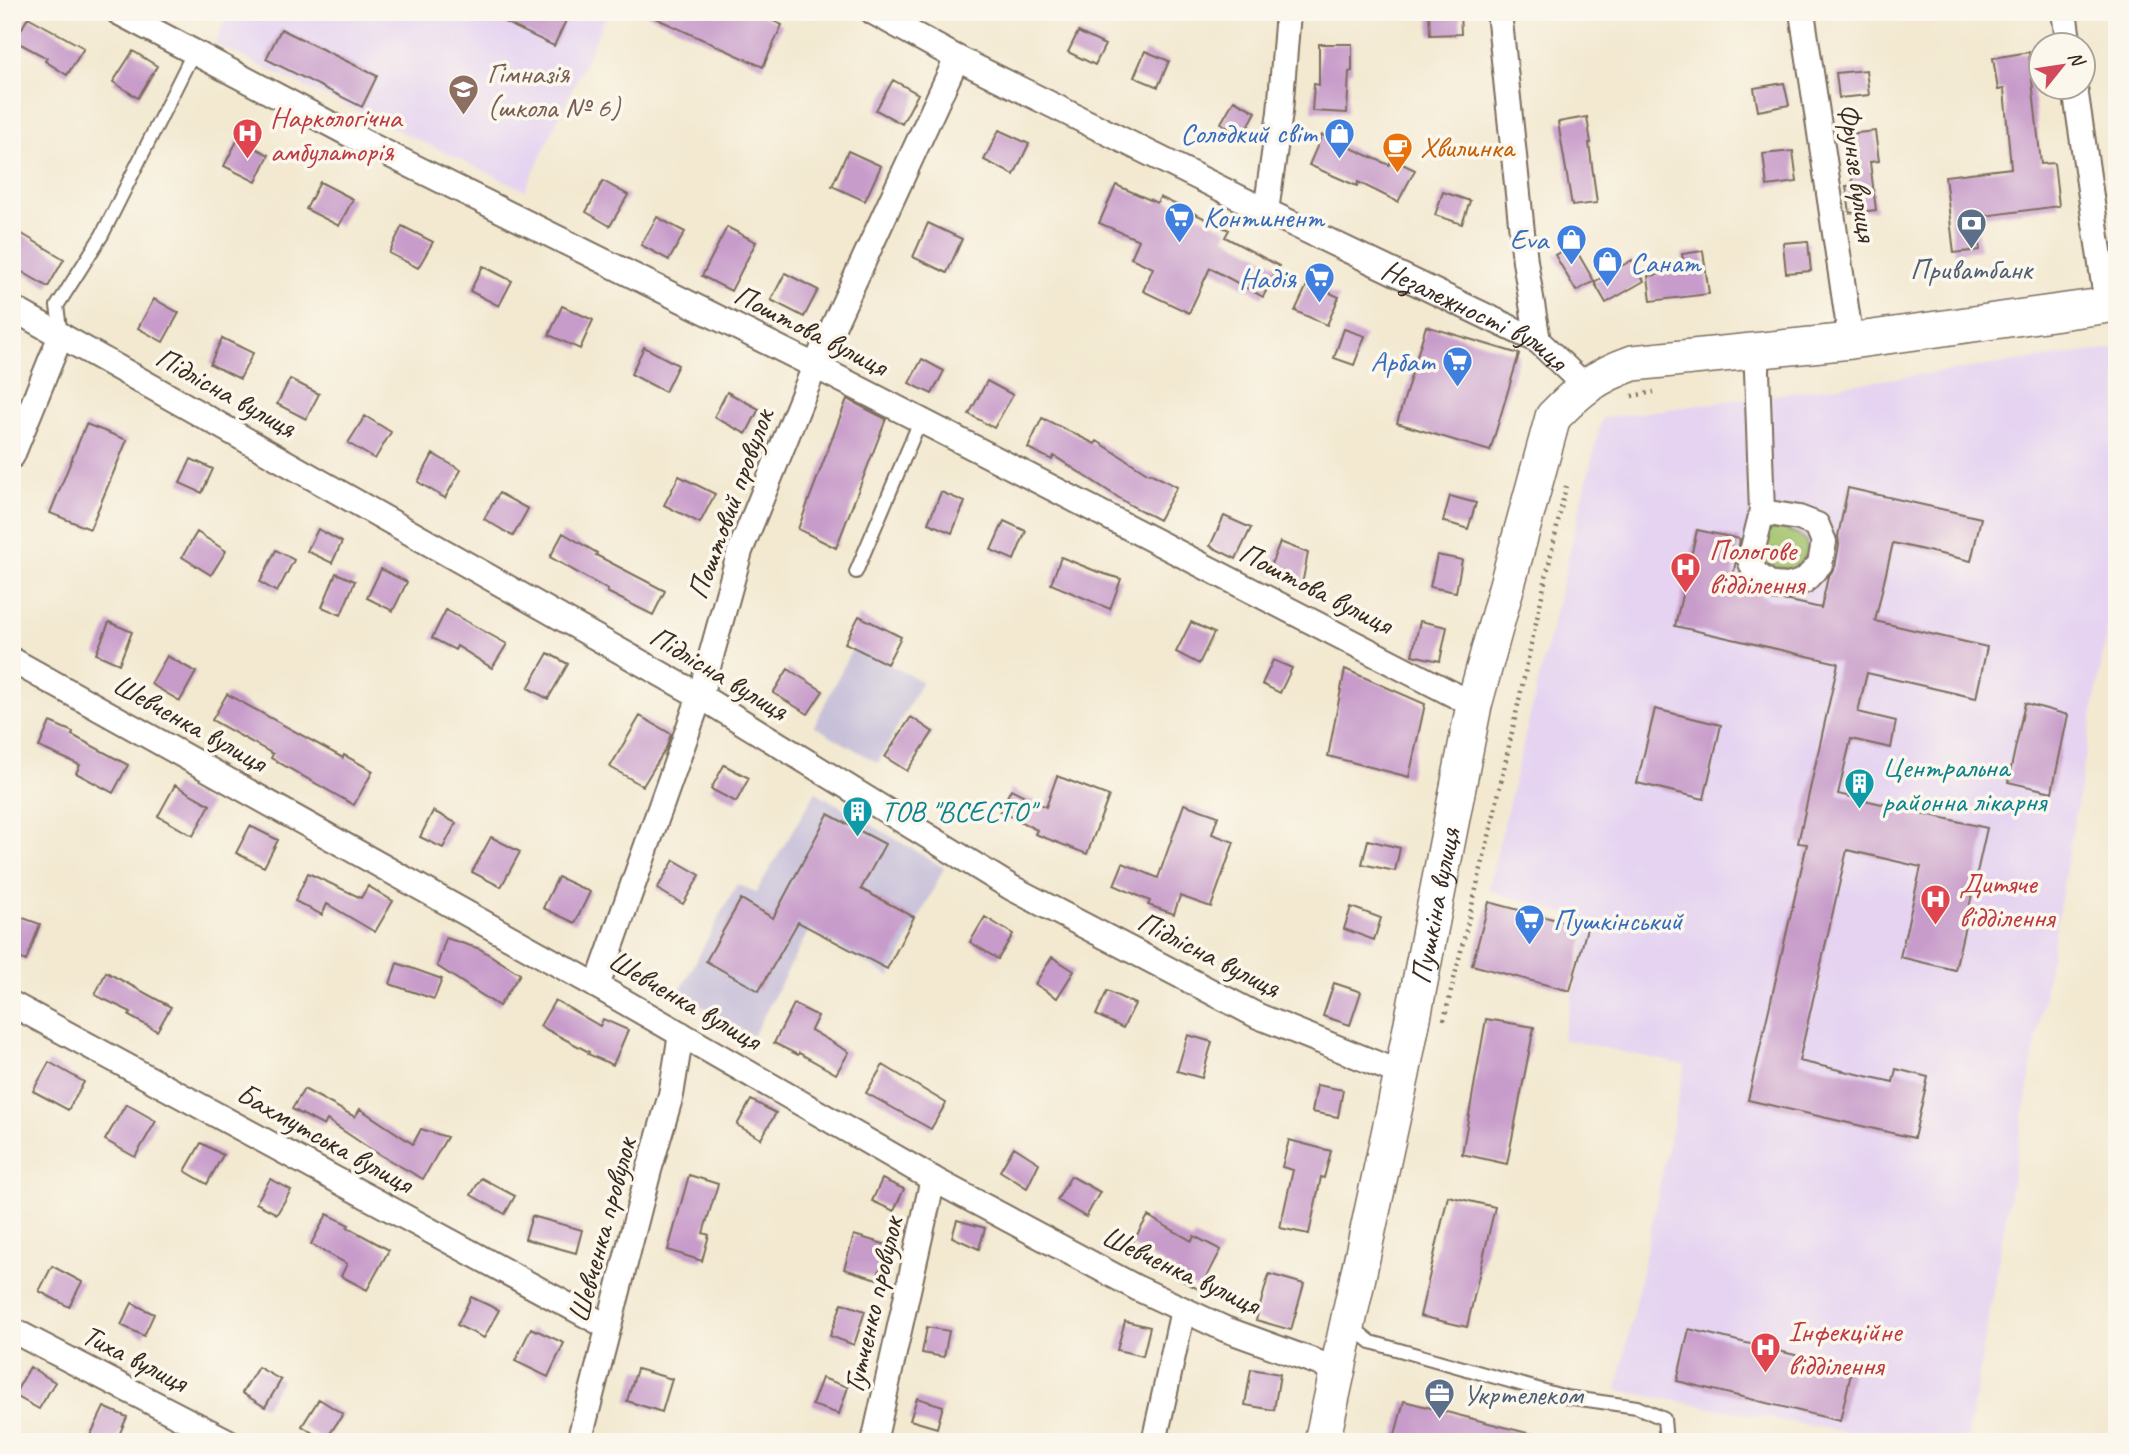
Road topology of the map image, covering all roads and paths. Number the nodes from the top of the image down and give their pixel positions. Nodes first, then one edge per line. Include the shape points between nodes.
1 (118, 12) edge
2 (873, 12) edge
3 (1288, 12) edge
4 (1499, 12) edge
5 (1802, 12) edge
6 (2064, 12) edge
7 (2067, 32) edge
8 (193, 52) junction
9 (957, 58) junction
10 (2077, 102) edge
11 (1266, 211) junction
12 (2112, 305) edge
13 (12, 308) edge
14 (61, 335) junction
15 (1538, 341) junction
16 (1851, 341) junction
17 (1758, 351) junction
18 (815, 366) junction
19 (1585, 387) junction
20 (1661, 390) dead end
21 (1621, 399) dead end
22 (920, 421) junction
23 (12, 456) edge
24 (1568, 478) dead end
25 (1762, 512) dead end
26 (856, 572) dead end
27 (12, 660) edge
28 (700, 696) junction
29 (1474, 705) junction
30 (597, 985) junction
31 (12, 1004) edge
32 (1443, 1028) dead end
33 (681, 1034) junction
34 (1402, 1074) junction
35 (933, 1180) junction
36 (1184, 1310) junction
37 (1348, 1324) junction
38 (608, 1327) junction
39 (12, 1330) edge
40 (1338, 1370) junction
41 (229, 1442) edge
42 (579, 1442) edge
43 (874, 1442) edge
44 (1154, 1442) edge
45 (1322, 1442) edge
46 (1666, 1442) edge

1 - 8 street, Поштова вулиця
2 - 9 street, Незалежності вулиця
3 - 11 street
4 - 15 street
5 - 16 street, Фрунзе вулиця
6 - 7 street
8 - 14 lane via 102,235 57,306
8 - 18 street, Поштова вулиця
9 - 11 street, Незалежності вулиця
9 - 18 street, Поштовий провулок
10 - 12 street
11 - 15 street, Незалежності вулиця
12 - 16 main road, Незалежності вулиця
13 - 14 street, Підлісна вулиця
14 - 23 street
14 - 28 street, Підлісна вулиця
15 - 19 street, Незалежності вулиця
16 - 17 main road, Незалежності вулиця
17 - 19 main road, Незалежності вулиця via 1633,363 1607,372
17 - 25 street
18 - 22 street, Поштова вулиця
18 - 28 street, Поштовий провулок via 740,551
19 - 29 main road, Пушкіна вулиця via 1553,418
20 - 21 path
22 - 26 lane
22 - 29 street, Поштова вулиця
24 - 32 path
27 - 30 street, Шевченка вулиця
28 - 30 street, Поштовий провулок
28 - 34 street, Підлісна вулиця via 1012,888 1258,1016
29 - 34 main road, Пушкіна вулиця
30 - 33 street, Шевченка вулиця
31 - 38 street, Бахмутська вулиця
33 - 35 street, Шевченка вулиця
33 - 38 street, Шевченка провулок via 671,1095
34 - 37 main road, Пушкіна вулиця
35 - 36 street, Шевченка вулиця
35 - 43 street, Гутченко провулок
36 - 40 street, Шевченка вулиця
36 - 44 street
37 - 40 main road, Пушкіна вулиця
37 - 46 lane via 1371,1342 1444,1363 1566,1396 1637,1407 1664,1419
38 - 42 street, Шевченка провулок
39 - 41 street, Тиха вулиця
40 - 45 main road, Пушкіна вулиця

